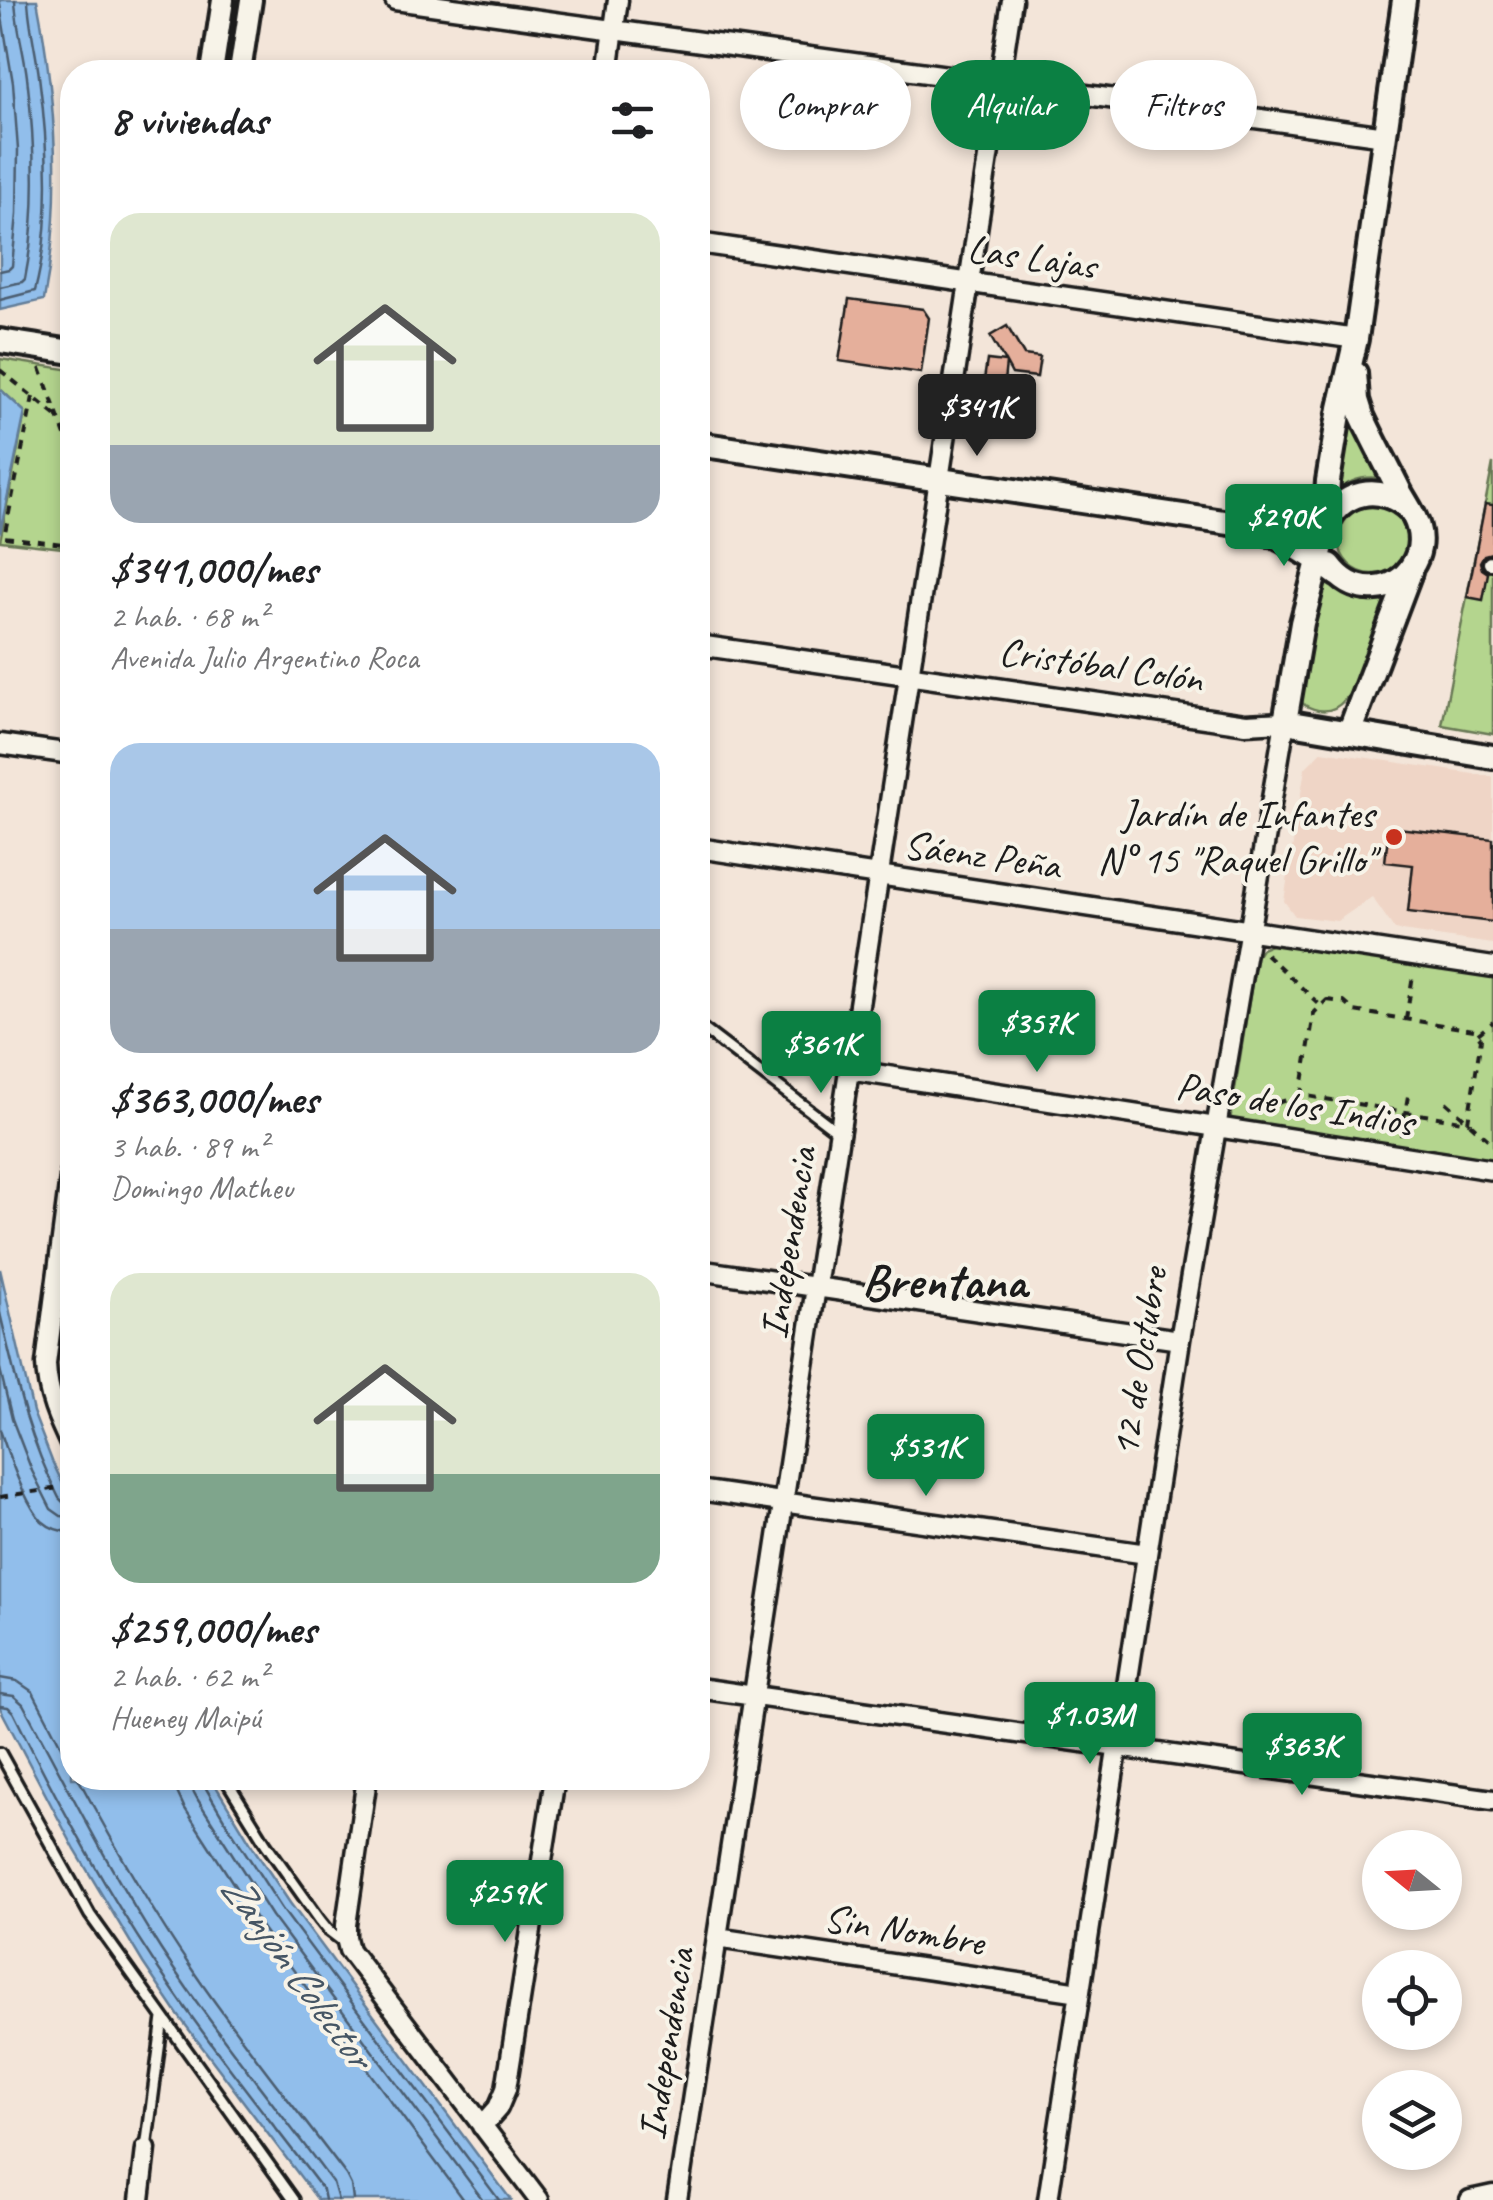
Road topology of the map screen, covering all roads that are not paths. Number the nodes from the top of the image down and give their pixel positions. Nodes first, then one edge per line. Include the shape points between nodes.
1 (223, 0) edge
2 (251, 0) edge
3 (396, 0) edge
4 (618, 0) edge
5 (1012, 0) edge
6 (1404, 0) edge
7 (614, 30) junction
8 (214, 60) edge
9 (242, 60) edge
10 (610, 60) edge
11 (1003, 60) edge
12 (931, 74) edge
13 (1090, 95) edge
14 (1385, 136) junction
15 (990, 150) edge
16 (710, 245) edge
17 (970, 283) junction
18 (1356, 340) junction
19 (0, 341) edge
20 (60, 350) edge
21 (710, 446) edge
22 (940, 480) junction
23 (1410, 510) junction
24 (1250, 526) junction
25 (1326, 530) junction
26 (1413, 566) junction
27 (710, 648) edge
28 (910, 676) junction
29 (1285, 722) junction
30 (1349, 732) junction
31 (0, 744) edge
32 (60, 752) edge
33 (1493, 757) edge
34 (710, 850) edge
35 (879, 875) junction
36 (1250, 930) junction
37 (1493, 967) edge
38 (710, 1034) edge
39 (850, 1070) junction
40 (1216, 1128) junction
41 (840, 1133) junction
42 (1493, 1170) edge
43 (60, 1254) edge
44 (710, 1272) edge
45 (816, 1287) junction
46 (1180, 1340) junction
47 (60, 1422) edge
48 (710, 1492) edge
49 (784, 1502) junction
50 (1147, 1554) junction
51 (710, 1690) edge
52 (754, 1696) junction
53 (1117, 1749) junction
54 (0, 1753) edge
55 (232, 1790) edge
56 (365, 1790) edge
57 (553, 1790) edge
58 (1493, 1800) edge
59 (717, 1938) junction
60 (347, 1944) junction
61 (1080, 1992) junction
62 (163, 2017) junction
63 (482, 2126) junction
64 (146, 2149) joint
65 (1493, 2195) edge
66 (140, 2200) edge
67 (294, 2200) edge
68 (539, 2200) edge
69 (677, 2200) edge
70 (1048, 2200) edge
71 (1470, 2200) edge

1 - 8 street
2 - 9 street
3 - 7 street
4 - 7 street
5 - 11 street, Independencia
6 - 14 main road, 12 de Octubre
7 - 10 street
7 - 12 street
13 - 14 street
14 - 18 main road, 12 de Octubre
15 - 17 street, Independencia
16 - 17 street, Las Lajas
17 - 18 street, Las Lajas
17 - 22 street, Independencia
18 - 23 main road, 12 de Octubre via 1360,408
18 - 25 main road, 12 de Octubre via 1338,417
19 - 20 main road
21 - 22 main road
22 - 24 main road
22 - 28 street, Independencia
23 - 25 main road via 1376,492 1356,494
23 - 26 main road, 12 de Octubre via 1420,538
24 - 25 main road via 1298,522
24 - 25 main road via 1276,535
25 - 26 main road via 1345,581 1382,588
25 - 29 main road, 12 de Octubre
26 - 30 main road, 12 de Octubre
27 - 28 street, Cristóbal Colón
28 - 29 street, Cristóbal Colón via 1246,724
28 - 35 street, Independencia
29 - 30 main road, Cristóbal Colón
29 - 36 street, 12 de Octubre
30 - 33 main road, Cristóbal Colón
31 - 32 street
34 - 35 street, Sáenz Peña
35 - 36 street, Sáenz Peña
35 - 39 street, Independencia
36 - 37 street, Sáenz Peña
36 - 40 street, 12 de Octubre
38 - 41 lane
39 - 40 street, Paso de los Indios
39 - 41 street, Independencia
40 - 42 street, Paso de los Indios
40 - 46 street, 12 de Octubre
41 - 45 street, Independencia
43 - 47 street via 46,1350 46,1379
44 - 45 street
45 - 46 street
45 - 49 street, Independencia
46 - 50 street, 12 de Octubre
48 - 49 street
49 - 50 street
49 - 52 street, Independencia
50 - 53 street, 12 de Octubre
51 - 52 street
52 - 53 street
52 - 59 street, Independencia
53 - 58 street
53 - 61 street, 12 de Octubre
54 - 62 lane via 90,1915
55 - 60 lane via 320,1920
56 - 60 street
57 - 63 street via 506,2088
59 - 61 street, Sin Nombre
59 - 69 street, Independencia
60 - 63 street
61 - 70 street, 12 de Octubre
62 - 64 lane
62 - 67 lane
63 - 68 street
64 - 66 street
65 - 71 street

